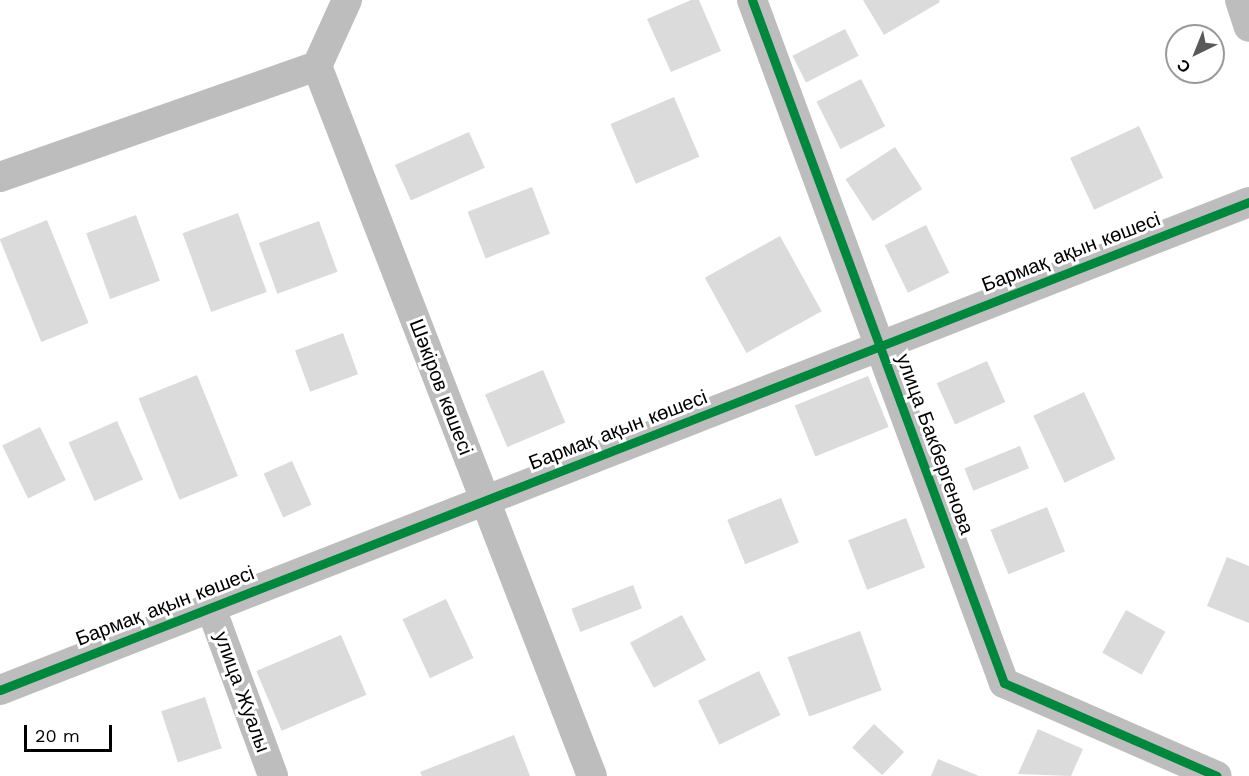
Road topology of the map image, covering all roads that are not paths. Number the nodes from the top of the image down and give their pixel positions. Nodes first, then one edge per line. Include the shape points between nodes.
1 (347, 0) edge
2 (752, 0) edge
3 (1240, 0) edge
4 (1249, 27) edge
5 (317, 66) junction
6 (0, 177) edge
7 (1249, 202) edge
8 (880, 346) junction
9 (486, 501) junction
10 (211, 608) junction
11 (0, 690) edge
12 (273, 776) edge
13 (592, 776) edge
14 (1217, 776) edge

1 - 5 street
2 - 8 street, улица Бакбергенова
3 - 4 street
5 - 6 street
5 - 9 street, Шәкіров көшесі
7 - 8 street, Бармақ ақын көшесі
8 - 9 street, Бармақ ақын көшесі
8 - 14 street, улица Бакбергенова via 1004,683
9 - 10 street, Бармақ ақын көшесі
9 - 13 street, Шәкіров көшесі
10 - 11 street, Бармақ ақын көшесі
10 - 12 street, улица Жуалы

